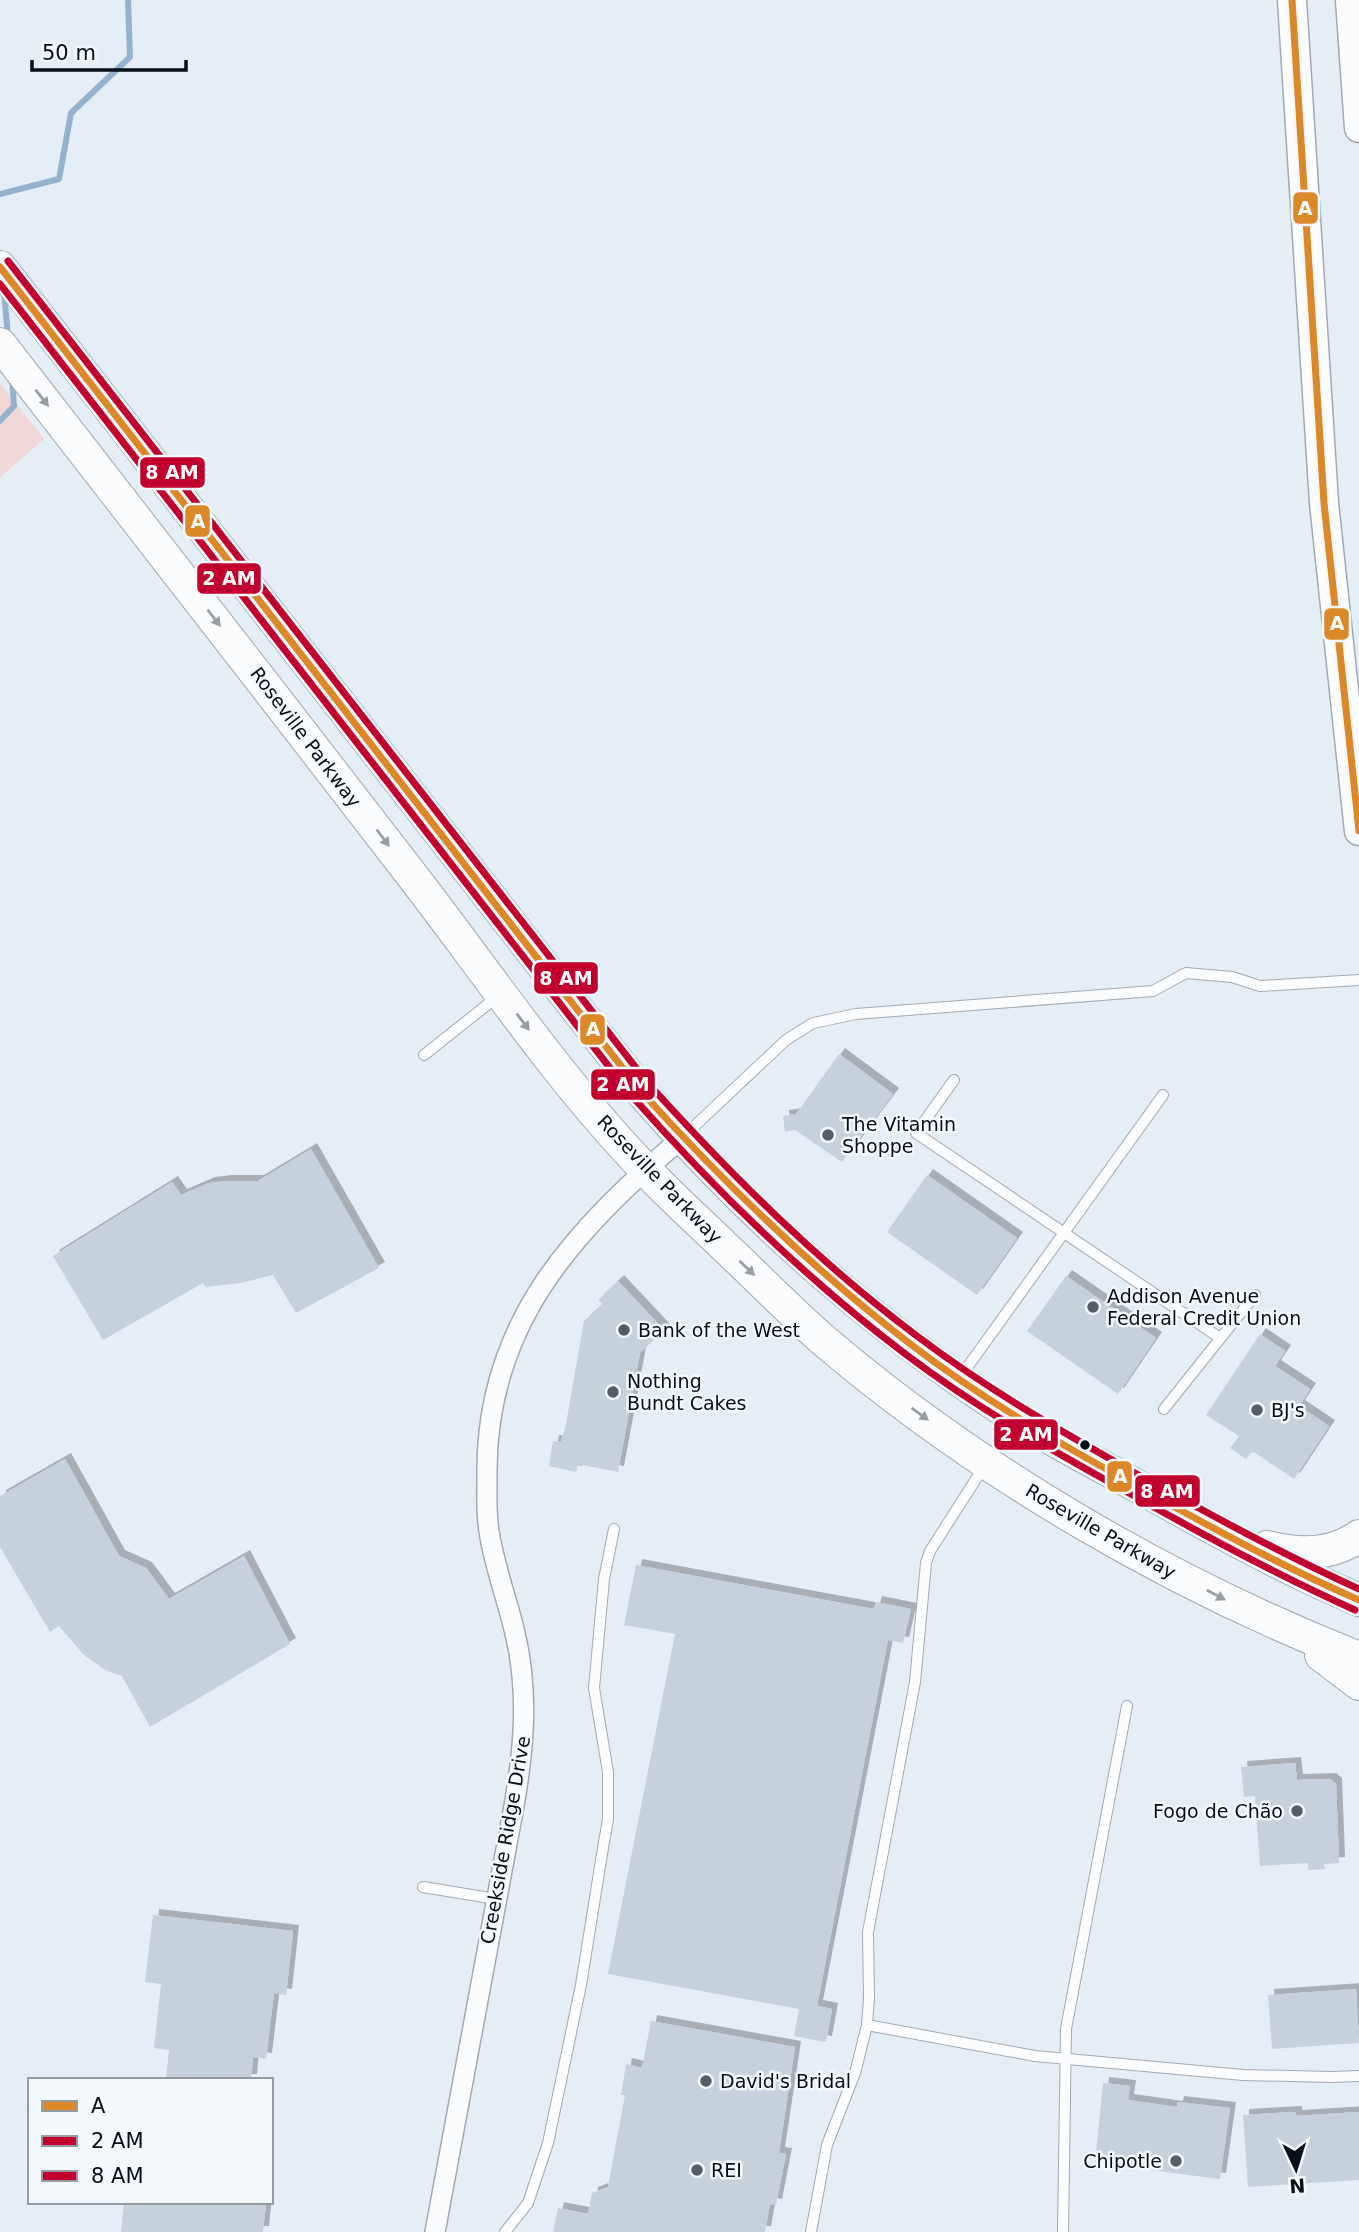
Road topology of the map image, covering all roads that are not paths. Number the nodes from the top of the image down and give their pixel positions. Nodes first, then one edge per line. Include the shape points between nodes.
1 (1293, 0) edge
2 (1350, 0) edge
3 (1359, 128) edge
4 (0, 267) edge
5 (0, 344) edge
6 (1353, 723) edge
7 (1359, 831) edge
8 (1359, 980) edge
9 (502, 994) junction
10 (424, 1055) dead end
11 (954, 1080) dead end
12 (1163, 1095) dead end
13 (682, 1138) junction
14 (645, 1169) junction
15 (1063, 1234) junction
16 (1255, 1294) dead end
17 (1220, 1338) junction
18 (958, 1379) junction
19 (1164, 1409) dead end
20 (986, 1462) junction
21 (1196, 1520) junction
22 (614, 1529) dead end
23 (1359, 1536) edge
24 (1359, 1600) edge
25 (1247, 1612) junction
26 (1359, 1658) edge
27 (1359, 1684) edge
28 (1127, 1706) dead end
29 (424, 1886) dead end
30 (496, 1899) junction
31 (867, 2025) junction
32 (1066, 2058) junction
33 (1359, 2076) edge
34 (435, 2232) edge
35 (505, 2232) edge
36 (811, 2232) edge
37 (1063, 2232) edge

1 - 6 main road via 1325,503
2 - 3 main road
4 - 13 main road
5 -> 9 main road, Roseville Parkway
6 - 7 main road
8 - 13 lane via 1260,986 1232,976 1186,973 1153,991 856,1014 813,1023 786,1040
9 - 10 lane
9 -> 14 main road, Roseville Parkway
11 - 15 lane via 916,1133
12 - 15 lane
13 - 14 street, Creekside Ridge Drive
13 - 18 main road via 846,1295
14 -> 20 main road, Roseville Parkway via 823,1339
14 - 30 street, Creekside Ridge Drive via 606,1206 541,1286 501,1368 491,1413 486,1459 488,1530 516,1636 525,1707 521,1771
15 - 17 lane
15 - 18 lane
16 - 17 lane
17 - 19 lane
18 - 21 main road via 1015,1417
20 -> 25 main road, Roseville Parkway via 1069,1514
20 - 31 lane via 926,1563 915,1682 868,1932
21 - 23 main road via 1264,1546 1305,1552 1336,1549
21 - 24 main road
22 - 35 lane via 604,1579 594,1688 608,1772 608,1819 581,1985 548,2143 528,2203
25 - 26 main road, Roseville Parkway
25 - 27 main road
28 - 32 lane via 1066,2029
29 - 30 lane
30 - 34 street, Creekside Ridge Drive
31 - 32 lane
31 - 36 lane via 855,2073 827,2145
32 - 33 lane via 1243,2075
32 - 37 lane

